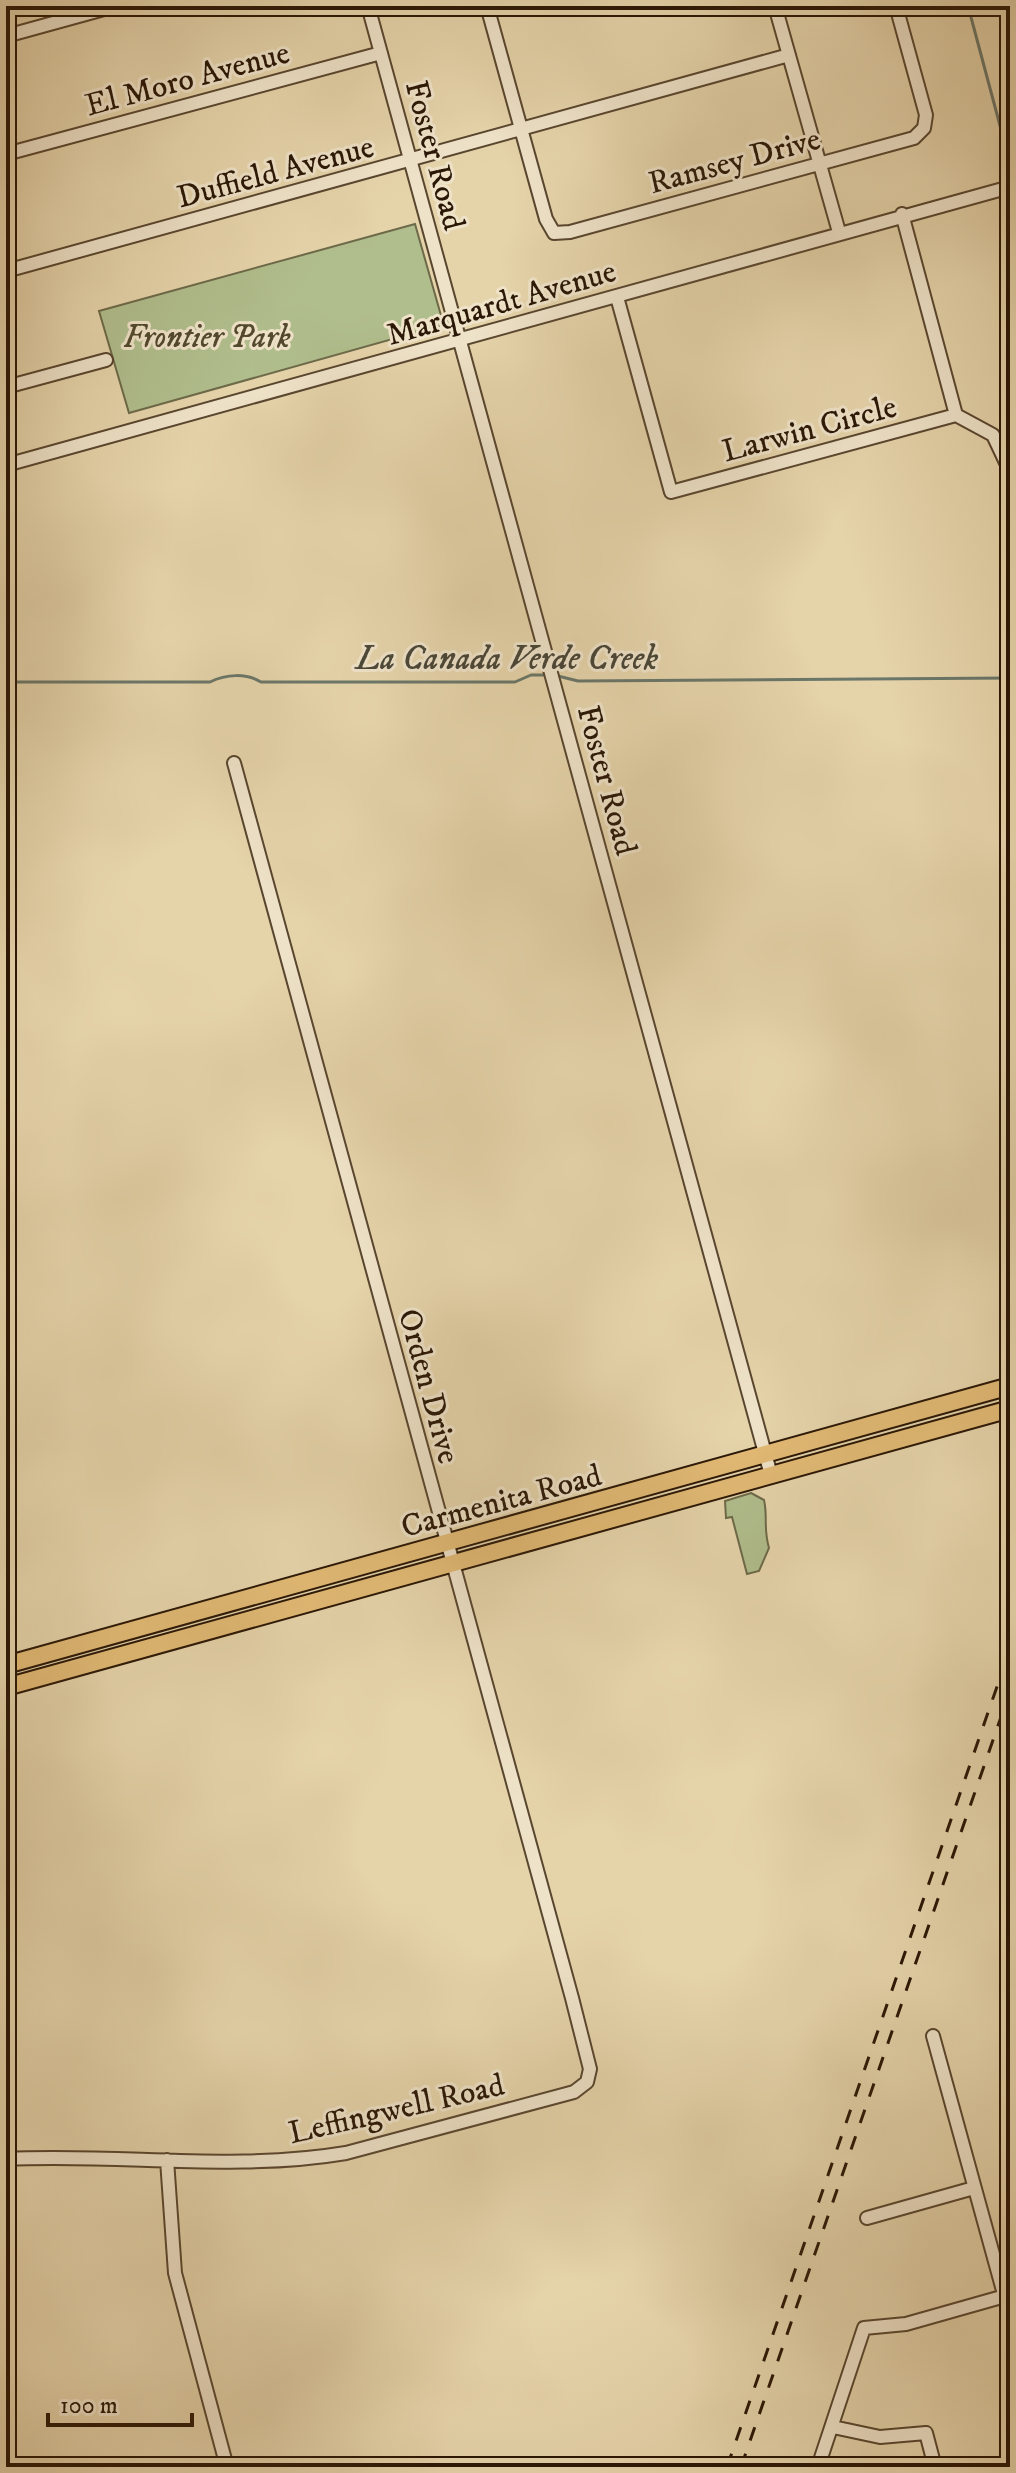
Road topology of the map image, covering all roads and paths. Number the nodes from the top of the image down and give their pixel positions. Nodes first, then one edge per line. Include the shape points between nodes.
1 (115, 6) edge
2 (368, 6) edge
3 (487, 6) edge
4 (775, 6) edge
5 (896, 6) edge
6 (6, 36) edge
7 (381, 53) junction
8 (789, 55) junction
9 (522, 130) junction
10 (6, 154) edge
11 (411, 161) junction
12 (821, 162) junction
13 (1010, 188) edge
14 (902, 214) junction
15 (839, 232) junction
16 (6, 271) edge
17 (617, 297) junction
18 (460, 341) junction
19 (106, 360) dead end
20 (6, 387) edge
21 (956, 415) junction
22 (6, 465) edge
23 (1010, 471) edge
24 (234, 763) dead end
25 (1010, 1386) edge
26 (1010, 1409) edge
27 (766, 1455) junction
28 (771, 1475) junction
29 (446, 1544) junction
30 (451, 1564) junction
31 (190, 1614) junction
32 (195, 1635) junction
33 (6, 1665) edge
34 (6, 1687) edge
35 (933, 2036) dead end
36 (590, 2069) joint
37 (6, 2159) edge
38 (167, 2160) junction
39 (974, 2188) junction
40 (867, 2218) dead end
41 (1005, 2296) junction
42 (1010, 2316) edge
43 (833, 2427) junction
44 (227, 2467) edge
45 (818, 2467) edge
46 (935, 2467) edge

1 - 6 street
2 - 7 street, Foster Road
3 - 9 street
4 - 8 street
5 - 12 street, Ramsey Drive via 926,115 924,128 914,138
7 - 10 street, El Moro Avenue
7 - 11 street, Foster Road
8 - 9 street, Duffield Avenue
8 - 12 street
9 - 11 street, Duffield Avenue
9 - 12 street, Ramsey Drive via 554,233
11 - 16 street, Duffield Avenue
11 - 18 street, Foster Road
12 - 15 street
13 - 14 street, Marquardt Avenue
14 - 15 street, Marquardt Avenue
14 - 21 street
15 - 17 street, Marquardt Avenue
17 - 18 street, Marquardt Avenue
17 - 21 street, Larwin Circle via 671,492
18 - 22 street, Marquardt Avenue
18 - 27 street, Foster Road
19 - 20 street
21 - 23 street via 993,435
24 - 29 street, Orden Drive
25 - 27 main road, Carmenita Road
26 - 28 main road, Carmenita Road
27 - 28 street, Foster Road
27 - 29 main road, Carmenita Road
28 - 30 main road, Carmenita Road
29 - 30 street, Orden Drive
29 - 31 main road, Carmenita Road
30 - 32 main road, Carmenita Road
30 - 36 street, Orden Drive
31 - 32 main road
31 - 33 main road, Carmenita Road
32 - 34 main road, Carmenita Road
35 - 39 street
36 - 38 street, Leffingwell Road via 587,2082 574,2092 346,2153 257,2163
37 - 38 street, Leffingwell Road
38 - 44 street via 175,2273
39 - 40 street
39 - 41 street
41 - 42 street
41 - 43 street via 906,2324 864,2328
43 - 45 street
43 - 46 street via 880,2437 926,2433

